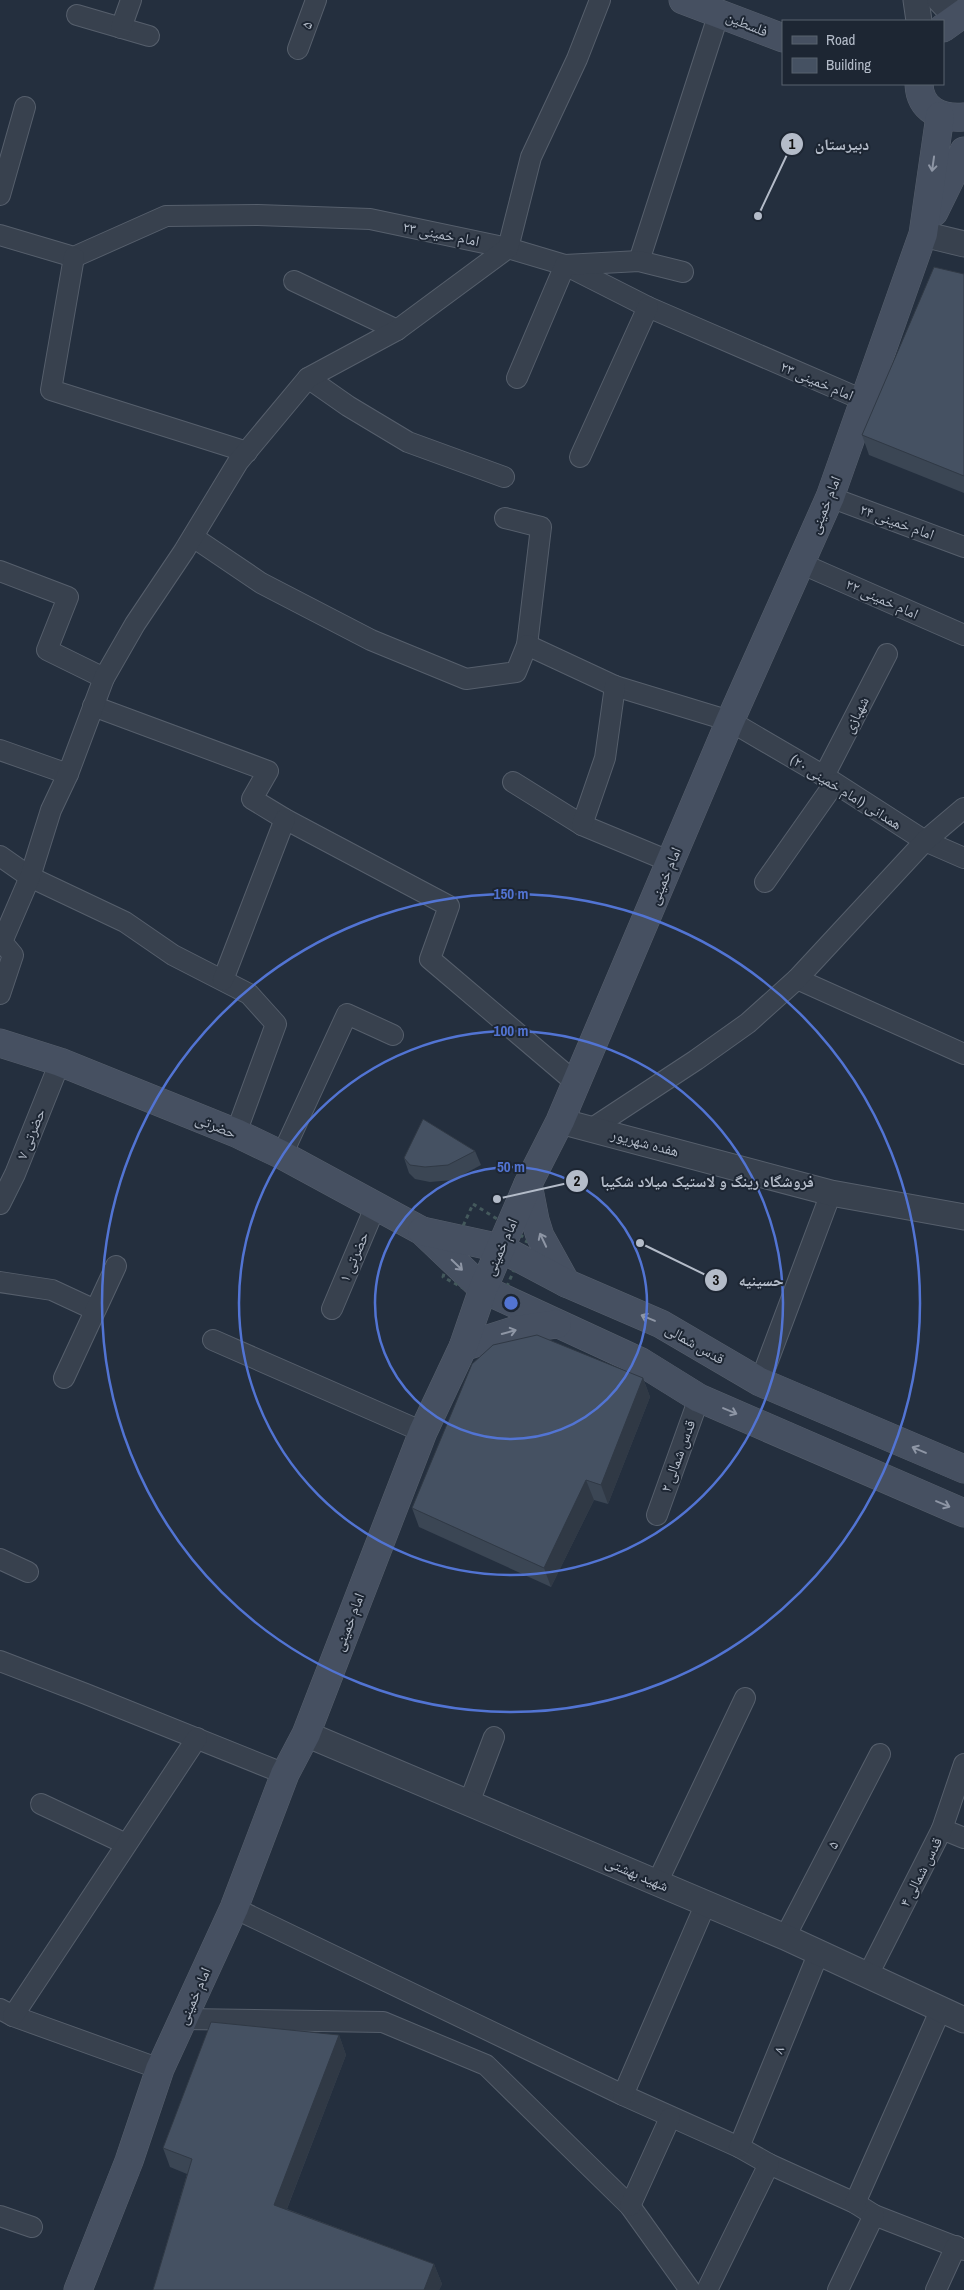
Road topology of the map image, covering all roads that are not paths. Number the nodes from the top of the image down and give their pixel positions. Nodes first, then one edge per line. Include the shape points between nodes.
1 (131, 0) edge
2 (316, 0) edge
3 (600, 0) edge
4 (683, 0) edge
5 (916, 0) edge
6 (720, 13) junction
7 (77, 15) dead end
8 (919, 20) edge
9 (121, 28) junction
10 (149, 36) dead end
11 (782, 38) edge
12 (298, 50) dead end
13 (913, 87) edge
14 (25, 107) dead end
15 (952, 116) edge
16 (964, 152) edge
17 (0, 195) edge
18 (923, 234) junction
19 (0, 235) edge
20 (964, 244) edge
21 (508, 248) junction
22 (74, 257) junction
23 (639, 261) junction
24 (565, 265) junction
25 (683, 272) dead end
26 (294, 281) dead end
27 (648, 307) junction
28 (397, 330) junction
29 (308, 378) junction
30 (517, 378) dead end
31 (862, 400) junction
32 (247, 452) junction
33 (580, 457) dead end
34 (504, 477) dead end
35 (830, 497) junction
36 (506, 518) dead end
37 (194, 537) junction
38 (964, 547) edge
39 (800, 563) junction
40 (0, 572) edge
41 (964, 635) edge
42 (527, 645) junction
43 (887, 654) dead end
44 (104, 678) junction
45 (615, 686) junction
46 (94, 706) junction
47 (730, 721) junction
48 (0, 750) edge
49 (68, 774) junction
50 (829, 780) junction
51 (513, 782) dead end
52 (964, 808) edge
53 (285, 819) junction
54 (582, 824) junction
55 (925, 841) junction
56 (0, 856) edge
57 (964, 858) edge
58 (671, 862) junction
59 (30, 877) junction
60 (764, 882) dead end
61 (798, 979) junction
62 (223, 980) junction
63 (0, 994) edge
64 (393, 1035) dead end
65 (0, 1043) edge
66 (964, 1054) edge
67 (60, 1062) junction
68 (576, 1083) junction
69 (560, 1121) junction
70 (591, 1129) junction
71 (236, 1133) junction
72 (282, 1155) junction
73 (528, 1184) junction
74 (831, 1193) junction
75 (0, 1204) edge
76 (376, 1205) junction
77 (964, 1217) edge
78 (422, 1231) junction
79 (500, 1248) junction
80 (116, 1266) dead end
81 (0, 1282) edge
82 (566, 1283) junction
83 (483, 1289) junction
84 (332, 1309) dead end
85 (95, 1310) junction
86 (557, 1324) junction
87 (213, 1340) dead end
88 (463, 1347) junction
89 (64, 1378) dead end
90 (760, 1382) junction
91 (699, 1398) junction
92 (423, 1432) junction
93 (964, 1469) edge
94 (964, 1513) edge
95 (656, 1514) dead end
96 (0, 1559) edge
97 (28, 1572) dead end
98 (0, 1661) edge
99 (745, 1698) dead end
100 (306, 1734) junction
101 (494, 1737) dead end
102 (197, 1738) junction
103 (880, 1754) dead end
104 (964, 1764) edge
105 (285, 1774) junction
106 (469, 1803) junction
107 (41, 1804) dead end
108 (942, 1830) junction
109 (964, 1838) edge
110 (126, 1844) junction
111 (657, 1883) junction
112 (706, 1903) junction
113 (234, 1908) junction
114 (785, 1937) junction
115 (819, 1952) junction
116 (868, 1975) junction
117 (940, 2010) junction
118 (6, 2012) edge
119 (184, 2019) junction
120 (964, 2020) edge
121 (160, 2069) junction
122 (622, 2095) junction
123 (670, 2118) junction
124 (739, 2147) junction
125 (768, 2164) junction
126 (855, 2202) junction
127 (630, 2206) junction
128 (874, 2215) junction
129 (0, 2216) edge
130 (32, 2227) dead end
131 (960, 2248) edge
132 (78, 2290) edge
133 (690, 2290) edge
134 (708, 2290) edge
135 (838, 2290) edge
136 (936, 2290) edge

1 - 9 street
2 - 12 street, ۵
3 - 21 street via 577,59 531,157
4 - 6 main road, فلسطین
5 - 8 street
6 - 11 main road, فلسطین
6 - 23 street
7 - 9 street
9 - 10 street
13 - 15 main road via 926,104
14 - 17 street
15 -> 18 main road, امام خمینی
16 - 18 main road
18 - 20 street
18 - 31 main road, امام خمینی
19 - 22 street
21 - 22 street, امام خمینی ۲۳ via 370,219 166,216
21 - 24 street, امام خمینی ۲۳
21 - 28 street
22 - 32 street via 51,390
23 - 24 street
23 - 25 street
24 - 27 street, امام خمینی ۲۳
24 - 30 street
26 - 28 street
27 - 31 street, امام خمینی ۲۳
27 - 33 street
28 - 29 street
29 - 32 street
29 - 34 street via 408,442
31 - 35 main road, امام خمینی
32 - 37 street
35 - 38 street, امام خمینی ۲۴
35 - 39 main road, امام خمینی
36 - 42 street via 541,527
37 - 42 street via 261,583 371,640 466,679 516,672
37 - 44 street via 135,624
39 - 41 street, امام خمینی ۲۲
39 - 47 main road, امام خمینی
40 - 44 street via 68,597 48,650
42 - 45 street, همدانی (امام خمینی ۲۰)
43 - 50 street, شهبازی
44 - 46 street
45 - 47 street, همدانی (امام خمینی ۲۰)
45 - 54 street via 605,758
46 - 49 street
46 - 53 street via 268,770 252,799
47 - 50 street, همدانی (امام خمینی ۲۰)
47 - 58 main road, امام خمینی
48 - 49 street
49 - 59 street via 51,810
50 - 55 street, همدانی (امام خمینی ۲۰)
50 - 60 street, شهبازی
51 - 54 street
52 - 55 street
53 - 62 street
53 - 68 street via 449,906 430,959
54 - 58 street
55 - 57 street, همدانی (امام خمینی ۲۰)
55 - 61 street
56 - 59 street
58 - 68 main road, امام خمینی
59 - 62 street via 125,922 173,955
59 - 63 street via 2,942 13,955
61 - 66 street
61 - 70 street via 748,1023
62 - 71 street via 249,994 276,1024
64 - 72 street via 347,1014
65 - 67 main road, حضرتی
67 - 71 main road, حضرتی
67 - 75 street, حضرتی ۷
68 - 69 main road, امام خمینی
69 - 70 street, هفده شهریور
69 - 73 main road, امام خمینی
70 - 74 street, هفده شهریور
71 - 72 main road, حضرتی
72 - 76 main road, حضرتی
73 - 79 main road, امام خمینی
82 -> 73 main road via 540,1236
74 - 77 street, هفده شهریور
74 - 90 street
76 - 78 main road, حضرتی
76 - 84 street, حضرتی ۱
78 - 79 main road, قدس شمالی
78 -> 83 main road
79 - 82 main road, قدس شمالی
79 - 83 main road, امام خمینی
80 - 85 street
81 - 85 street via 52,1290
90 -> 82 main road, قدس شمالی via 661,1324
83 - 86 main road
83 - 88 main road, امام خمینی
85 - 89 street
88 -> 86 main road via 516,1330
86 - 91 main road via 641,1362
87 - 92 street
88 - 92 main road, امام خمینی
93 -> 90 main road, قدس شمالی
91 -> 94 main road
91 - 95 street, قدس شمالی ۲
92 - 100 main road, امام خمینی
96 - 97 street
98 - 102 street
99 - 111 street
100 - 105 main road, امام خمینی
100 - 106 street, شهید بهشتی
101 - 106 street
102 - 105 street
102 - 110 street
103 - 114 street, ۵
104 - 108 street, قدس شمالی ۴
105 - 113 main road, امام خمینی
106 - 111 street, شهید بهشتی
107 - 110 street
108 - 109 street
108 - 116 street, قدس شمالی ۴
110 - 118 street
111 - 112 street, شهید بهشتی
112 - 114 street, شهید بهشتی
112 - 122 street
113 - 119 main road, امام خمینی
113 - 122 street
114 - 115 street, شهید بهشتی
115 - 116 street, شهید بهشتی
115 - 124 street, ۸
116 - 117 street, شهید بهشتی
117 - 120 street, شهید بهشتی
117 - 126 street
118 - 121 street
119 - 121 main road, امام خمینی
119 - 127 street via 383,2022 486,2065
121 - 132 main road, امام خمینی via 129,2161
122 - 123 street
123 - 124 street
123 - 127 street
124 - 125 street
125 - 126 street
125 - 134 street
126 - 128 street
127 - 133 street
128 - 131 street
128 - 135 street
129 - 130 street
131 - 136 street

